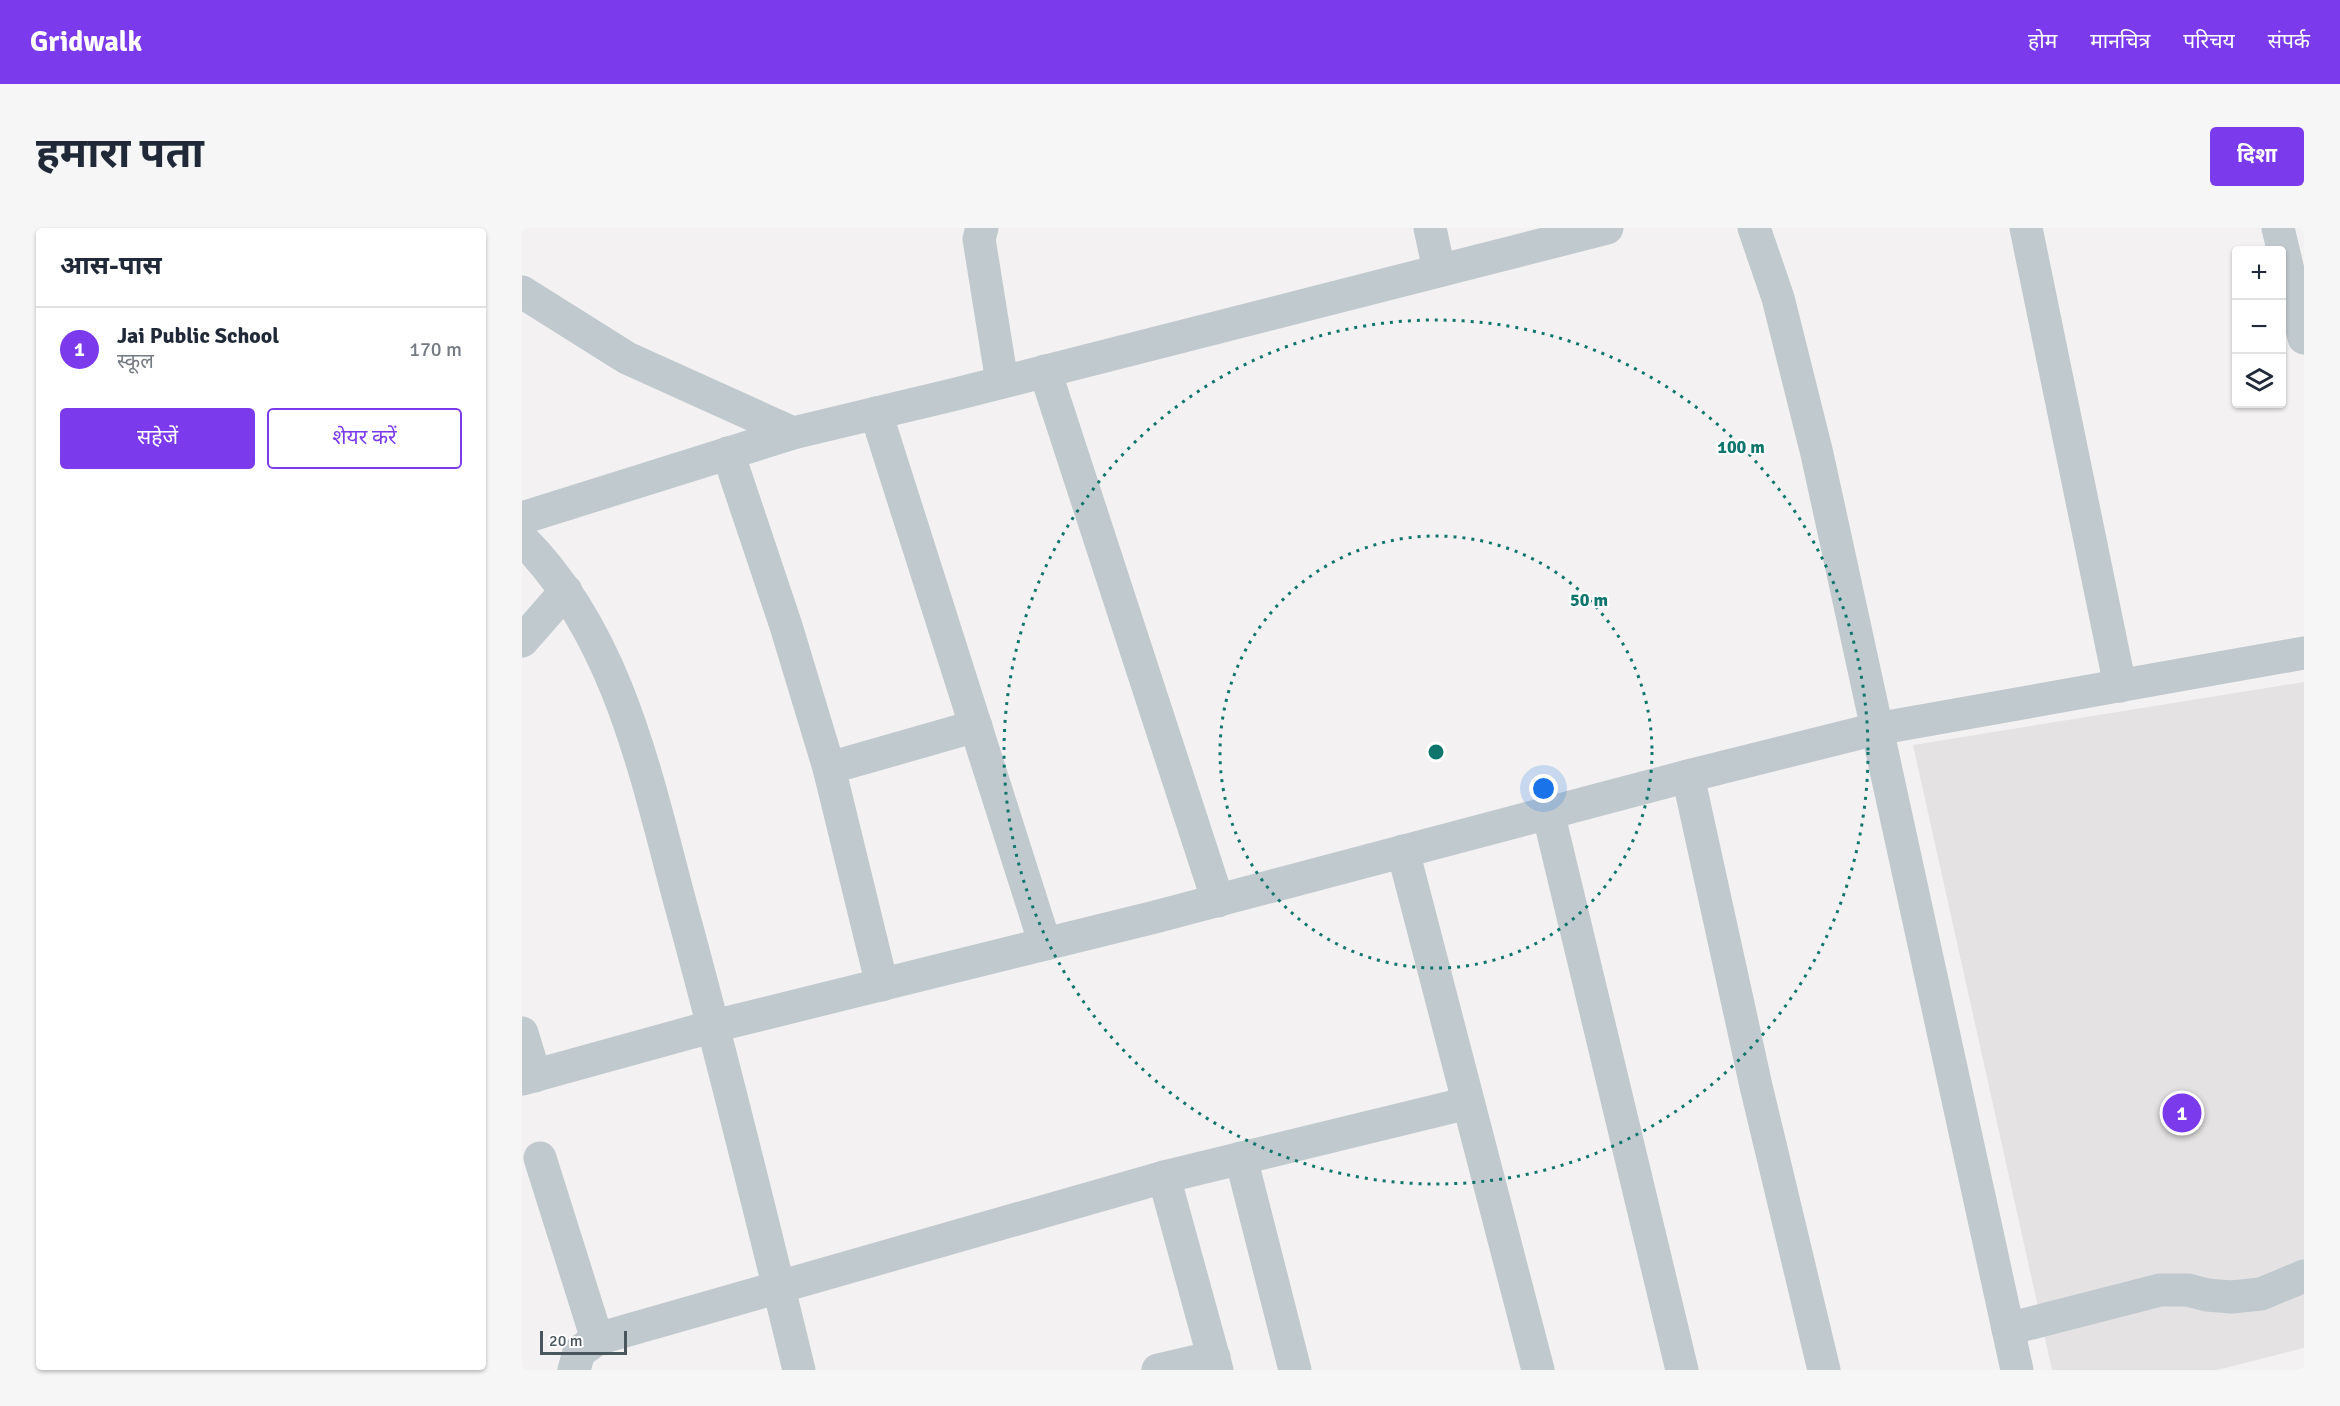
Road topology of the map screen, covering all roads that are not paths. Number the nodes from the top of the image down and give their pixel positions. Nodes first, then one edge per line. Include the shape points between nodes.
1 (982, 228) edge
2 (1430, 228) edge
3 (1607, 228) edge
4 (1754, 228) edge
5 (2026, 228) edge
6 (2278, 228) edge
7 (1439, 270) junction
8 (522, 292) edge
9 (2304, 338) edge
10 (1045, 371) junction
11 (1002, 382) junction
12 (876, 413) junction
13 (793, 433) junction
14 (728, 453) junction
15 (522, 518) edge
16 (522, 539) edge
17 (566, 591) junction
18 (522, 641) edge
19 (2304, 653) edge
20 (2120, 686) junction
21 (976, 726) junction
22 (1876, 729) junction
23 (829, 768) junction
24 (1688, 776) junction
25 (1548, 812) junction
26 (1403, 851) junction
27 (1218, 901) junction
28 (1046, 944) junction
29 (882, 985) junction
30 (714, 1026) junction
31 (522, 1033) edge
32 (528, 1078) edge
33 (1468, 1103) junction
34 (540, 1158) dead end
35 (1241, 1158) junction
36 (1164, 1177) junction
37 (2304, 1276) edge
38 (778, 1286) junction
39 (2008, 1329) junction
40 (597, 1340) junction
41 (1215, 1363) edge
42 (574, 1370) edge
43 (799, 1370) edge
44 (1158, 1370) edge
45 (1295, 1370) edge
46 (1538, 1370) edge
47 (1682, 1370) edge
48 (1824, 1370) edge
49 (2017, 1370) edge

1 - 11 street via 979,239
2 - 7 street
3 - 7 street
4 - 22 street via 1778,298 1812,432
5 - 20 street
6 - 9 street
7 - 10 street
8 - 13 street via 627,358
10 - 11 street
10 - 27 street
11 - 12 street
12 - 13 street
12 - 21 street
13 - 14 street
14 - 15 street
14 - 23 street
16 - 17 street
17 - 18 street
17 - 30 street via 608,667 632,730
19 - 20 street
20 - 22 street
21 - 23 street
21 - 28 street
22 - 24 street
22 - 39 street
23 - 29 street
24 - 25 street
24 - 48 street
25 - 26 street
25 - 47 street
26 - 27 street
26 - 33 street
27 - 28 street
28 - 29 street
29 - 30 street
30 - 32 street
30 - 38 street
31 - 32 street
33 - 35 street
33 - 46 street
34 - 40 street
35 - 36 street
35 - 45 street
36 - 38 street
36 - 41 street
37 - 39 street via 2261,1294 2232,1297 2160,1290
38 - 40 street
38 - 43 street
39 - 49 street
40 - 42 street via 579,1352
41 - 44 street

